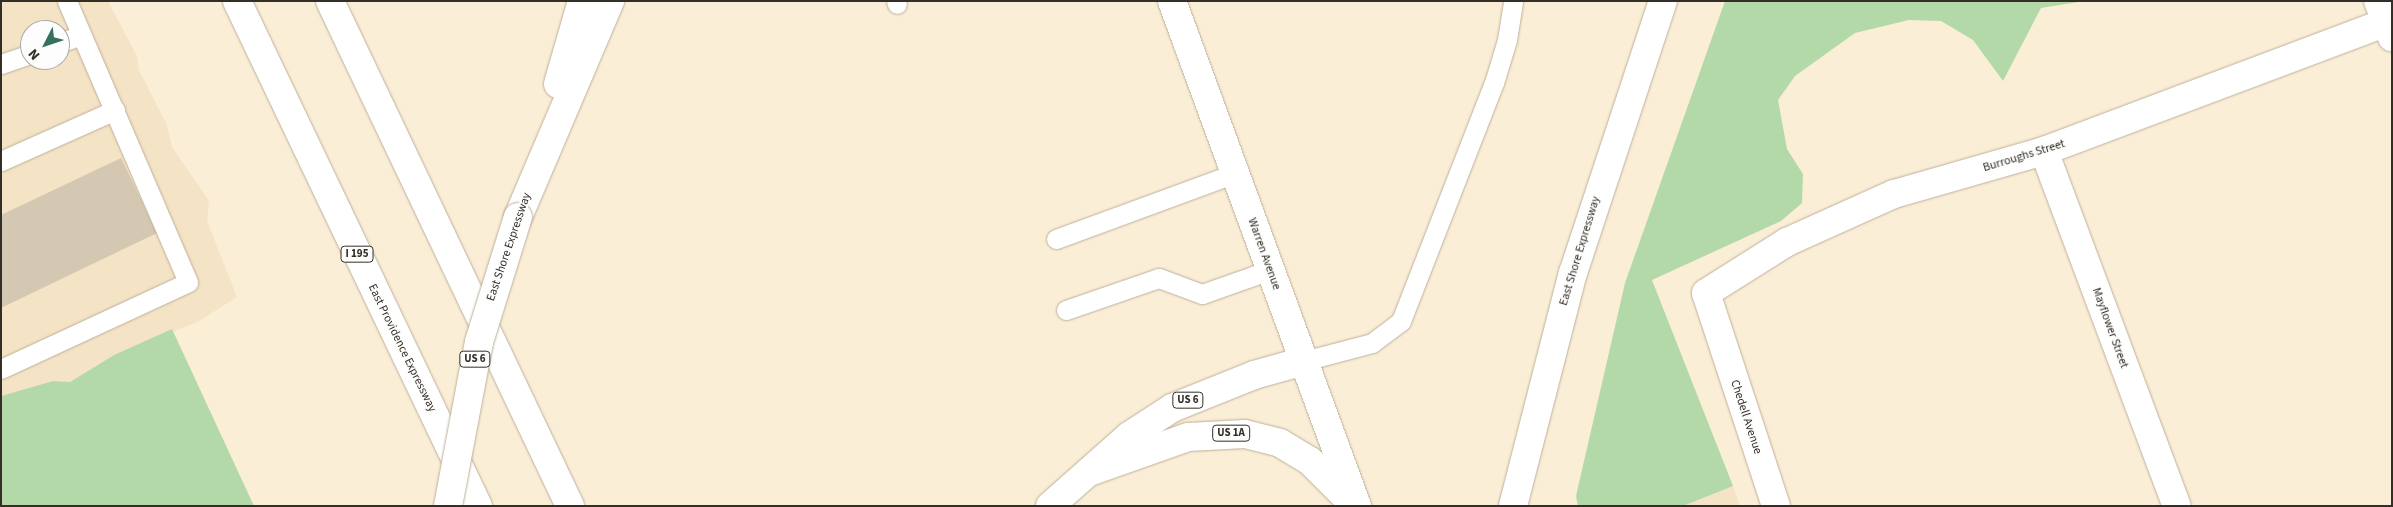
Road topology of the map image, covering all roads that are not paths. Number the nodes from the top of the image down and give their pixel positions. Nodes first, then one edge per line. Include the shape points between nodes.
1 (67, 1) edge
2 (237, 1) edge
3 (330, 1) edge
4 (582, 1) edge
5 (610, 1) edge
6 (1172, 1) edge
7 (1512, 1) edge
8 (1663, 1) edge
9 (2387, 20) edge
10 (81, 35) junction
11 (70, 39) edge
12 (20, 57) edge
13 (1, 64) edge
14 (115, 110) junction
15 (2044, 151) junction
16 (1, 161) edge
17 (1235, 173) junction
18 (518, 217) junction
19 (1056, 239) dead end
20 (1270, 270) junction
21 (1066, 310) dead end
22 (1717, 329) joint
23 (1304, 361) junction
24 (1, 369) edge
25 (1089, 472) junction
26 (448, 506) edge
27 (478, 506) edge
28 (570, 506) edge
29 (1050, 506) edge
30 (1356, 506) edge
31 (1513, 506) edge
32 (1776, 506) edge
33 (2177, 506) edge

1 - 10 lane
2 - 27 main road, East Providence Expressway / I 195
3 - 28 main road
4 - 18 main road, US 6
5 - 18 main road, East Shore Expressway
6 - 17 main road, Warren Avenue
7 - 23 lane via 1507,40 1494,83 1405,311 1394,330 1357,348
8 - 31 main road, East Shore Expressway via 1573,273
9 - 15 main road, Burroughs Street
10 - 11 lane
10 - 14 lane
12 - 13 lane
14 - 16 lane
14 - 24 lane via 188,282
15 - 22 main road, Burroughs Street via 1894,194 1787,242 1706,292
15 - 33 main road, Mayflower Street
17 - 19 lane
17 - 20 main road, Warren Avenue
18 - 26 main road, East Shore Expressway / US 6, bridge via 479,342
20 - 21 lane via 1202,294 1159,278
20 - 23 main road, Warren Avenue
22 - 32 main road, Chedell Avenue
23 - 25 main road, US 6 via 1254,375 1172,408 1129,436
23 - 30 main road, Warren Avenue
25 - 29 main road, US 1A
25 - 30 main road, US 1A via 1188,437 1245,434 1294,451 1324,472

